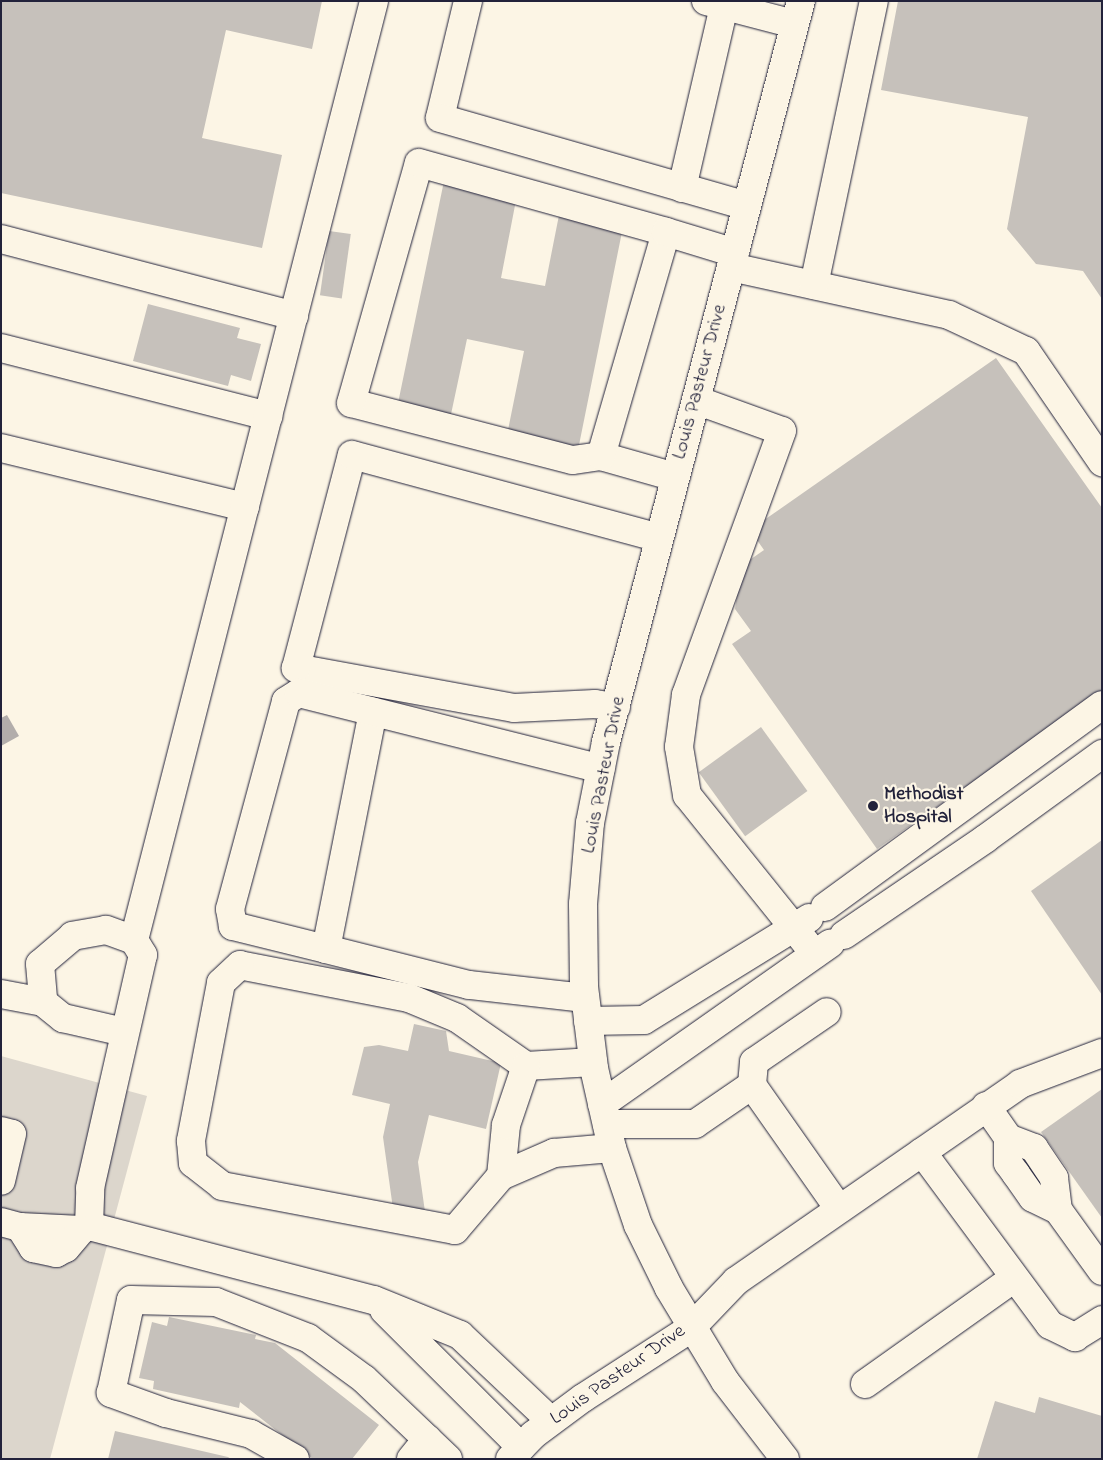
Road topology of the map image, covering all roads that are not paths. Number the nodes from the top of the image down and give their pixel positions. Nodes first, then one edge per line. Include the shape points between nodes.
1 (374, 1) edge
2 (468, 1) edge
3 (874, 1) edge
4 (715, 4) edge
5 (798, 13) edge
6 (682, 188) junction
7 (747, 206) junction
8 (666, 232) junction
9 (1, 239) edge
10 (733, 260) junction
11 (814, 285) junction
12 (294, 316) junction
13 (1, 348) edge
14 (696, 400) junction
15 (268, 416) junction
16 (1, 448) edge
17 (601, 456) junction
18 (1102, 462) edge
19 (675, 477) junction
20 (245, 507) junction
21 (659, 538) junction
22 (1102, 705) edge
23 (616, 706) junction
24 (373, 712) junction
25 (1102, 754) edge
26 (601, 769) junction
27 (795, 928) junction
28 (134, 940) junction
29 (831, 943) junction
30 (326, 949) junction
31 (1, 994) edge
32 (43, 1002) junction
33 (587, 1009) junction
34 (827, 1012) dead end
35 (124, 1032) junction
36 (1102, 1053) edge
37 (593, 1062) junction
38 (526, 1066) junction
39 (752, 1085) junction
40 (986, 1106) junction
41 (607, 1125) junction
42 (1, 1132) edge
43 (922, 1152) junction
44 (501, 1176) junction
45 (1, 1181) edge
46 (839, 1209) junction
47 (11, 1224) edge
48 (85, 1228) junction
49 (1102, 1271) edge
50 (1014, 1278) junction
51 (374, 1300) junction
52 (1102, 1320) edge
53 (691, 1328) junction
54 (865, 1384) dead end
55 (552, 1421) junction
56 (419, 1449) edge
57 (515, 1453) edge
58 (295, 1459) edge
59 (448, 1459) edge
60 (785, 1459) edge

1 - 12 street
2 - 6 street via 440,118
3 - 11 street
4 - 5 street
4 - 6 street
5 - 7 street, Louis Pasteur Drive
6 - 7 street
7 - 10 street, Louis Pasteur Drive
8 - 10 street
8 - 17 street
8 - 17 street via 419,163 351,403 572,460
9 - 12 street
10 - 11 street
10 - 14 street, Louis Pasteur Drive
11 - 18 street via 949,315 1026,350
12 - 15 street
13 - 15 street
14 - 19 street, Louis Pasteur Drive
14 - 27 street via 782,431 686,695 679,747 686,795
15 - 20 street
16 - 20 street
17 - 19 street
19 - 21 street, Louis Pasteur Drive
20 - 28 street
21 - 23 street, Louis Pasteur Drive
21 - 23 street via 352,455 296,668 514,708
22 - 27 street
23 - 26 street, Louis Pasteur Drive
24 - 26 street
24 - 30 street
24 - 30 street via 300,694 286,701 230,909 233,926
25 - 29 street via 985,839
26 - 33 street, Louis Pasteur Drive via 590,823 583,904
27 - 29 street
27 - 33 street via 644,1020
28 - 32 street via 106,930 73,936 40,964
28 - 35 street via 143,955
29 - 41 street
30 - 33 street via 469,985
31 - 32 street
32 - 35 street via 63,1018
33 - 37 street, Louis Pasteur Drive
34 - 39 street via 754,1062
35 - 48 street via 90,1188
36 - 40 street via 1020,1084
37 - 38 street
37 - 41 street, Louis Pasteur Drive
38 - 44 street via 506,1125
38 - 44 street via 457,1018 409,998 240,965 221,983 191,1141 194,1163 222,1186 455,1230
39 - 41 street via 695,1124
39 - 46 street
40 - 43 street
40 - 49 street via 1008,1138 1008,1163 1033,1198 1058,1210
41 - 44 street
41 - 53 street, Louis Pasteur Drive via 638,1225
42 - 45 street via 12,1134
43 - 46 street
43 - 50 street
46 - 53 street via 736,1281
47 - 48 street
48 - 51 street
50 - 52 street via 1050,1325 1074,1337
50 - 54 street
51 - 55 street via 460,1335
51 - 57 street
53 - 55 street, Louis Pasteur Drive
53 - 60 street via 725,1381
55 - 57 street, Louis Pasteur Drive
56 - 58 street via 364,1379 308,1338 216,1302 132,1300 111,1393 166,1413 251,1434
56 - 59 street

